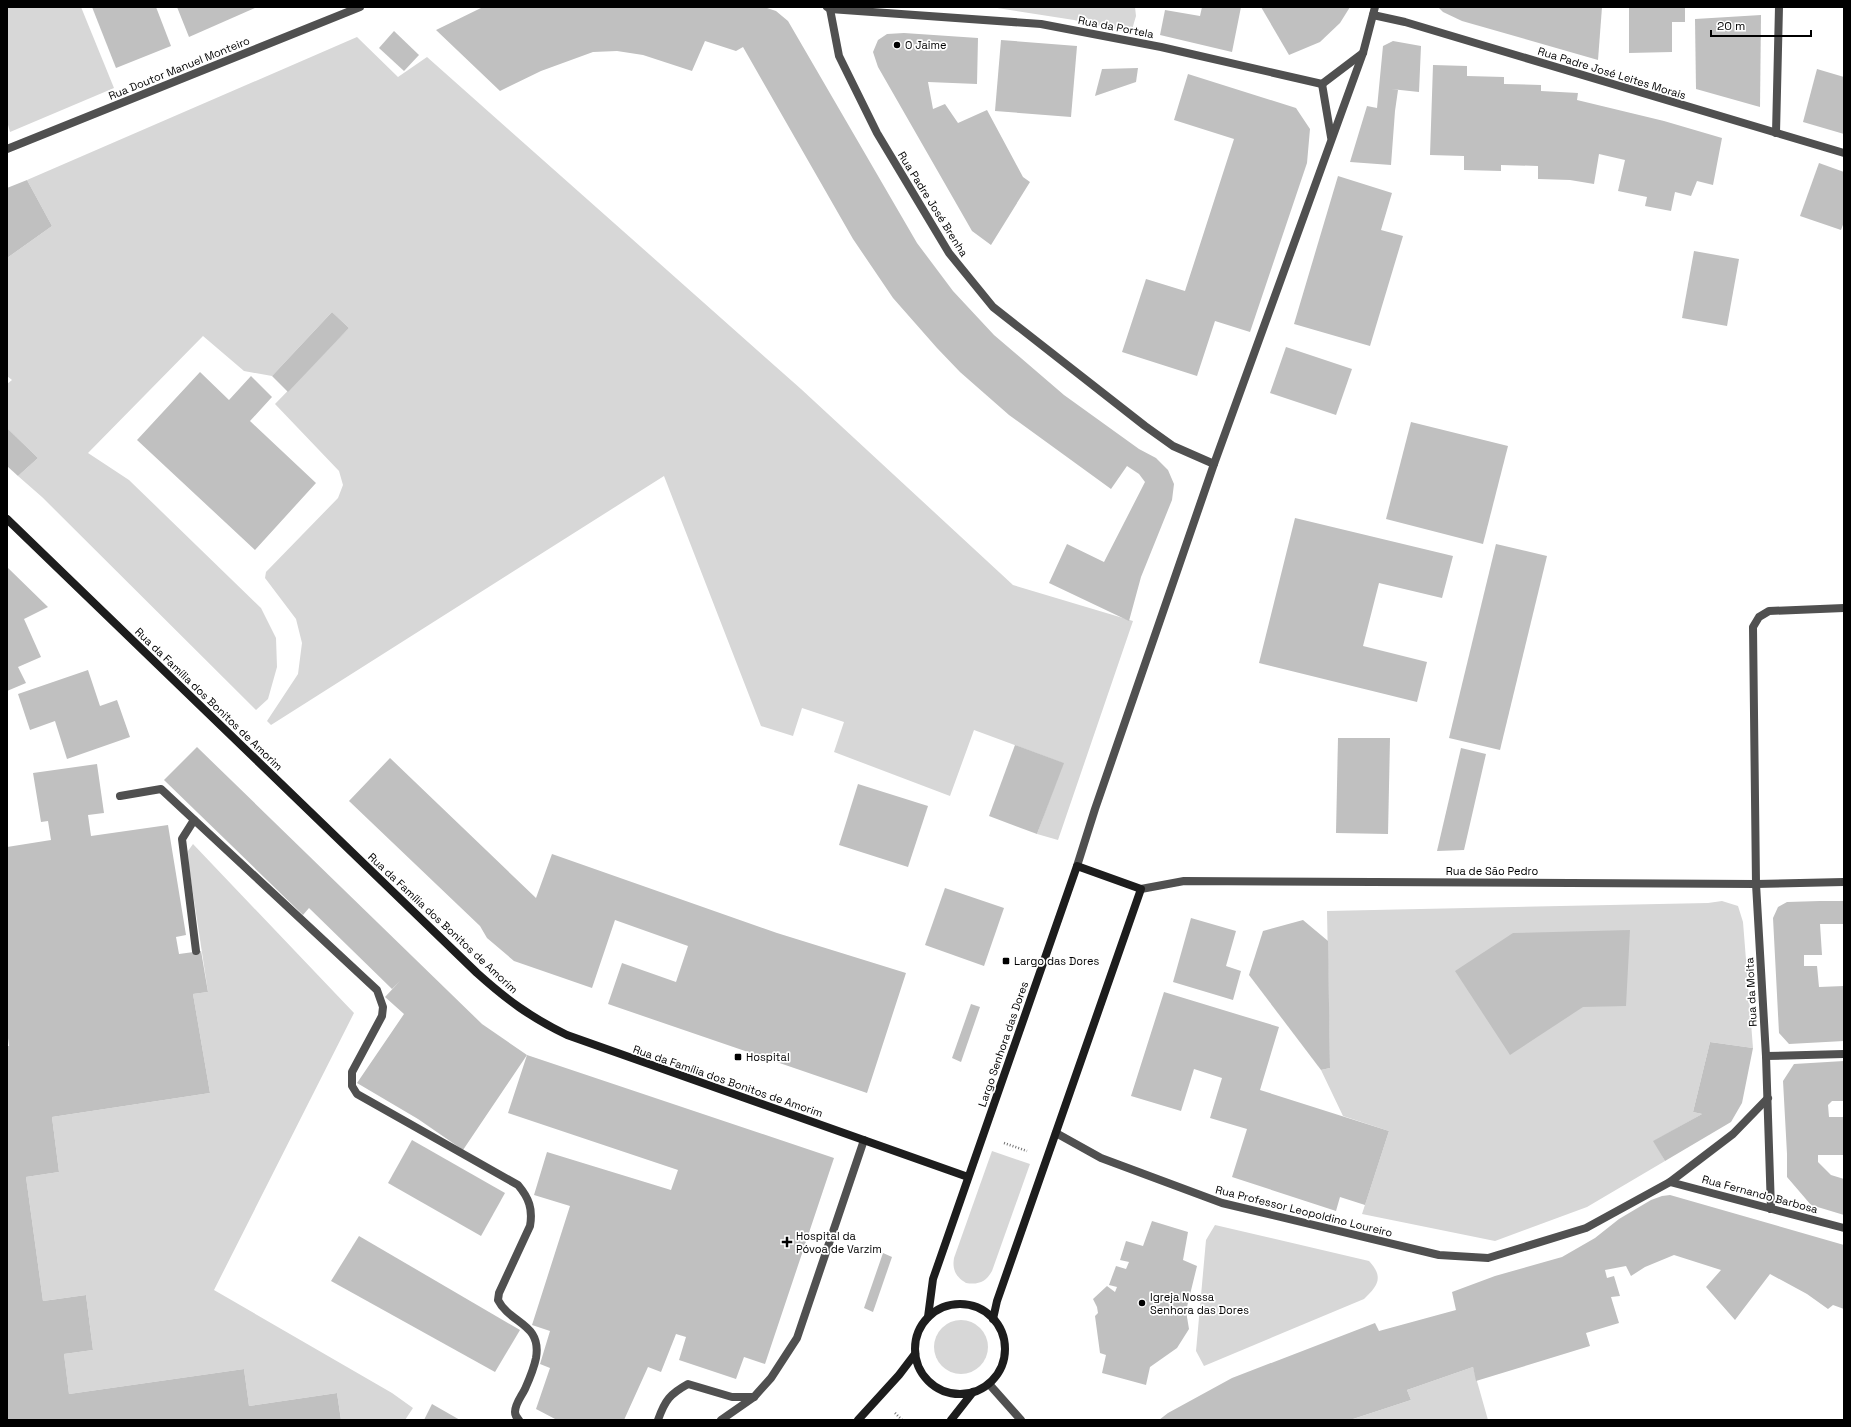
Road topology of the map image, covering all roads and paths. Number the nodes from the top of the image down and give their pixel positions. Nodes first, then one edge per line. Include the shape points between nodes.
1 (360, 7) edge
2 (1779, 7) edge
3 (828, 8) edge
4 (1374, 11) edge
5 (1363, 53) junction
6 (1322, 84) junction
7 (1776, 133) junction
8 (1331, 137) junction
9 (7, 149) edge
10 (1844, 153) edge
11 (1214, 464) junction
12 (7, 519) edge
13 (1844, 608) edge
14 (120, 796) dead end
15 (194, 820) junction
16 (1077, 866) junction
17 (1844, 882) edge
18 (1756, 884) junction
19 (1141, 889) junction
20 (196, 952) dead end
21 (1844, 1054) edge
22 (1766, 1056) junction
23 (1768, 1098) junction
24 (1056, 1133) junction
25 (864, 1140) junction
26 (1001, 1142) dead end
27 (1029, 1152) dead end
28 (968, 1177) junction
29 (1670, 1182) junction
30 (1771, 1209) junction
31 (1844, 1228) edge
32 (928, 1317) junction
33 (993, 1319) junction
34 (915, 1354) junction
35 (988, 1384) junction
36 (973, 1392) junction
37 (754, 1396) junction
38 (519, 1420) edge
39 (658, 1420) edge
40 (721, 1420) edge
41 (858, 1420) edge
42 (951, 1420) edge
43 (1021, 1420) edge

1 - 9 street, Rua Doutor Manuel Monteiro
2 - 7 street
3 - 6 street, Rua da Portela via 1041,24 1161,47
3 - 11 street, Rua Padre José Brenha via 839,56 877,133 949,253 993,307 1173,446
4 - 5 street
4 - 7 street, Rua Padre José Leites Morais
5 - 6 street
5 - 8 street
6 - 8 street
7 - 10 street, Rua Padre José Leites Morais
8 - 11 street
11 - 16 street
12 - 25 main road, Rua da Família dos Bonitos de Amorim via 504,997 534,1019 567,1035
13 - 18 street, Rua da Moita via 1769,611 1759,617 1753,627
14 - 15 street via 161,789
15 - 20 street via 182,839
15 - 38 street via 377,990 383,1007 382,1016 352,1072 352,1086 357,1094 518,1185 525,1193 532,1215 530,1226 498,1300 507,1313 530,1329 537,1345 532,1371 516,1406 515,1414
16 - 19 main road
16 - 28 main road, Largo Senhora das Dores
17 - 18 street, Rua de São Pedro
18 - 19 street, Rua de São Pedro via 1184,881
18 - 22 street, Rua da Moita
19 - 24 main road
21 - 22 street
22 - 23 street, Rua da Moita
23 - 29 street via 1732,1134
23 - 30 street, Rua da Moita
24 - 29 street, Rua Professor Leopoldino Loureiro via 1101,1158 1222,1203 1439,1255 1488,1258 1586,1228
24 - 33 main road via 996,1301
25 - 28 main road, Rua da Família dos Bonitos de Amorim
25 - 37 street via 797,1338 771,1378
26 - 27 path
28 - 32 main road, Largo Senhora das Dores via 933,1279
29 - 30 street, Rua Fernando Barbosa
30 - 31 street, Rua Fernando Barbosa
32 - 33 main road via 948,1305 961,1304 984,1311
32 - 34 main road via 915,1341
33 - 35 main road via 1004,1340 1004,1352 1002,1364
34 - 36 main road via 923,1375 940,1390 957,1394
34 - 41 main road via 900,1375
35 - 36 main road
35 - 43 street
36 - 42 main road
37 - 39 street via 732,1397 688,1384 673,1392 663,1406
37 - 40 street

